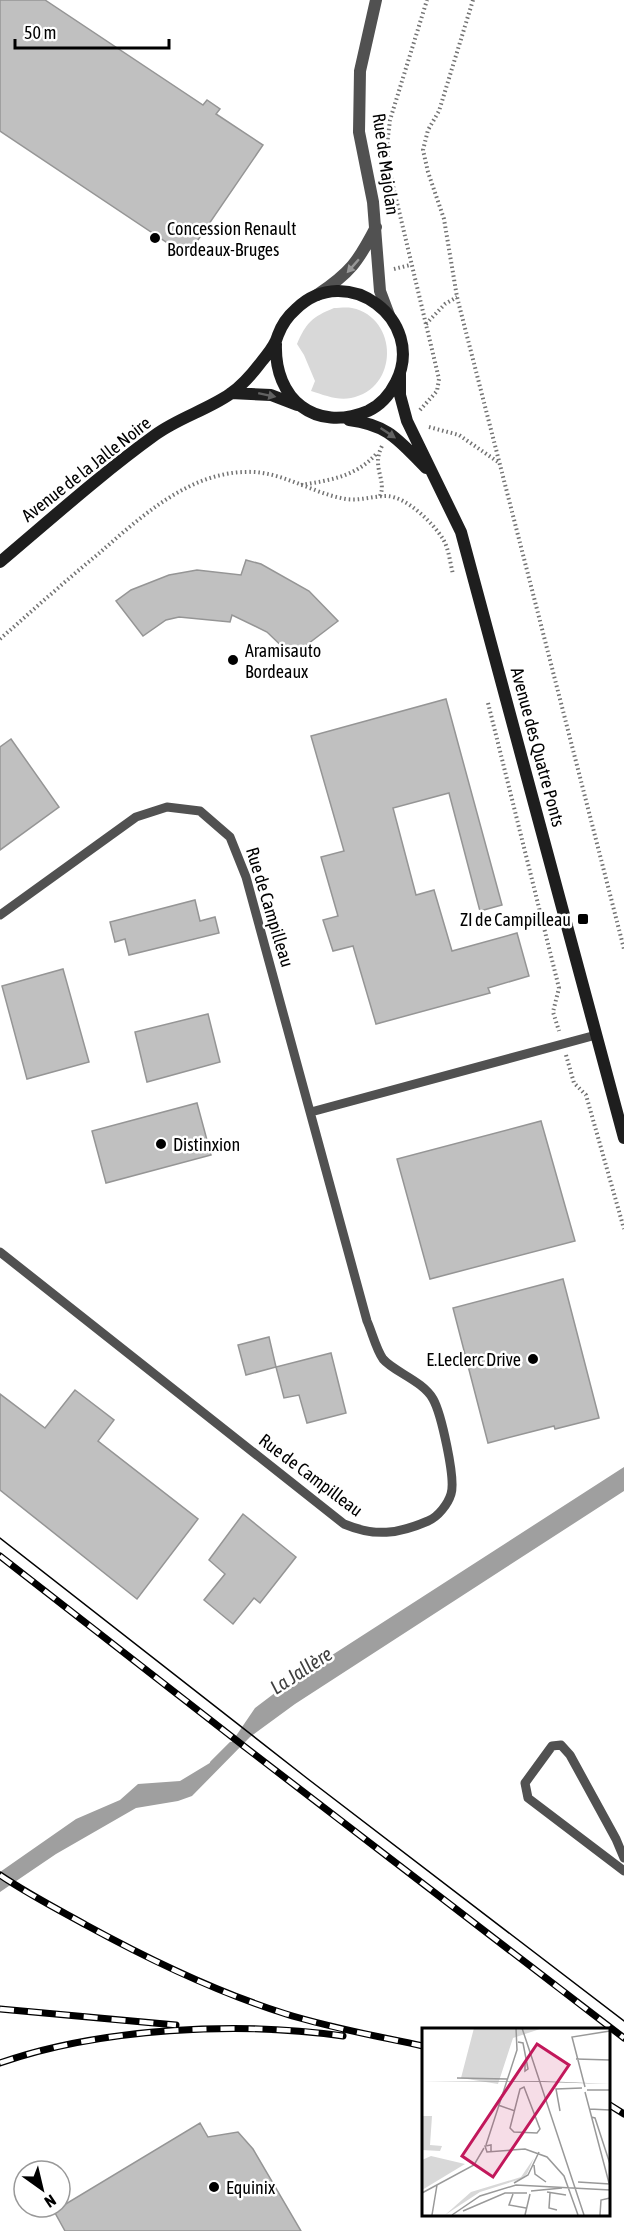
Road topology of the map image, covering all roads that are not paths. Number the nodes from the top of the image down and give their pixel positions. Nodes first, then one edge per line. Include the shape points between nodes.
1 (376, 0) edge
2 (376, 226) junction
3 (317, 295) junction
4 (389, 315) junction
5 (276, 344) junction
6 (400, 374) junction
7 (231, 393) junction
8 (302, 407) junction
9 (332, 418) junction
10 (433, 475) junction
11 (0, 562) edge
12 (0, 915) edge
13 (596, 1035) junction
14 (311, 1112) junction
15 (624, 1138) edge
16 (0, 1252) edge
17 (624, 1858) edge
18 (624, 1871) edge

1 - 2 street, Rue de Majolan via 360,71 359,132
2 -> 3 street via 353,266
2 - 4 street, Rue de Majolan via 380,291
3 - 4 main road via 336,290 356,293 375,301
3 - 5 main road via 290,315
4 - 6 main road via 399,333 403,353
5 - 7 main road, Avenue de la Jalle Noire
5 - 8 main road via 275,362 280,379
6 - 9 main road via 390,393 374,408 354,417
6 - 10 main road, Avenue des Quatre Ponts via 400,395 407,421
7 -> 8 main road via 271,395
7 - 11 main road, Avenue de la Jalle Noire via 157,434
8 - 9 main road
9 -> 10 main road via 368,423 392,435
10 - 13 main road, Avenue des Quatre Ponts via 461,532
12 - 14 lane, Rue de Campilleau via 136,817 167,807 200,811 230,837 246,877
13 - 14 lane
13 - 15 main road, Avenue des Quatre Ponts
14 - 16 lane, Rue de Campilleau via 367,1321 383,1359 433,1399 450,1458 452,1493 436,1517 388,1533 361,1531 344,1524
17 - 18 lane via 570,1755 561,1745 552,1746 525,1783 528,1798

